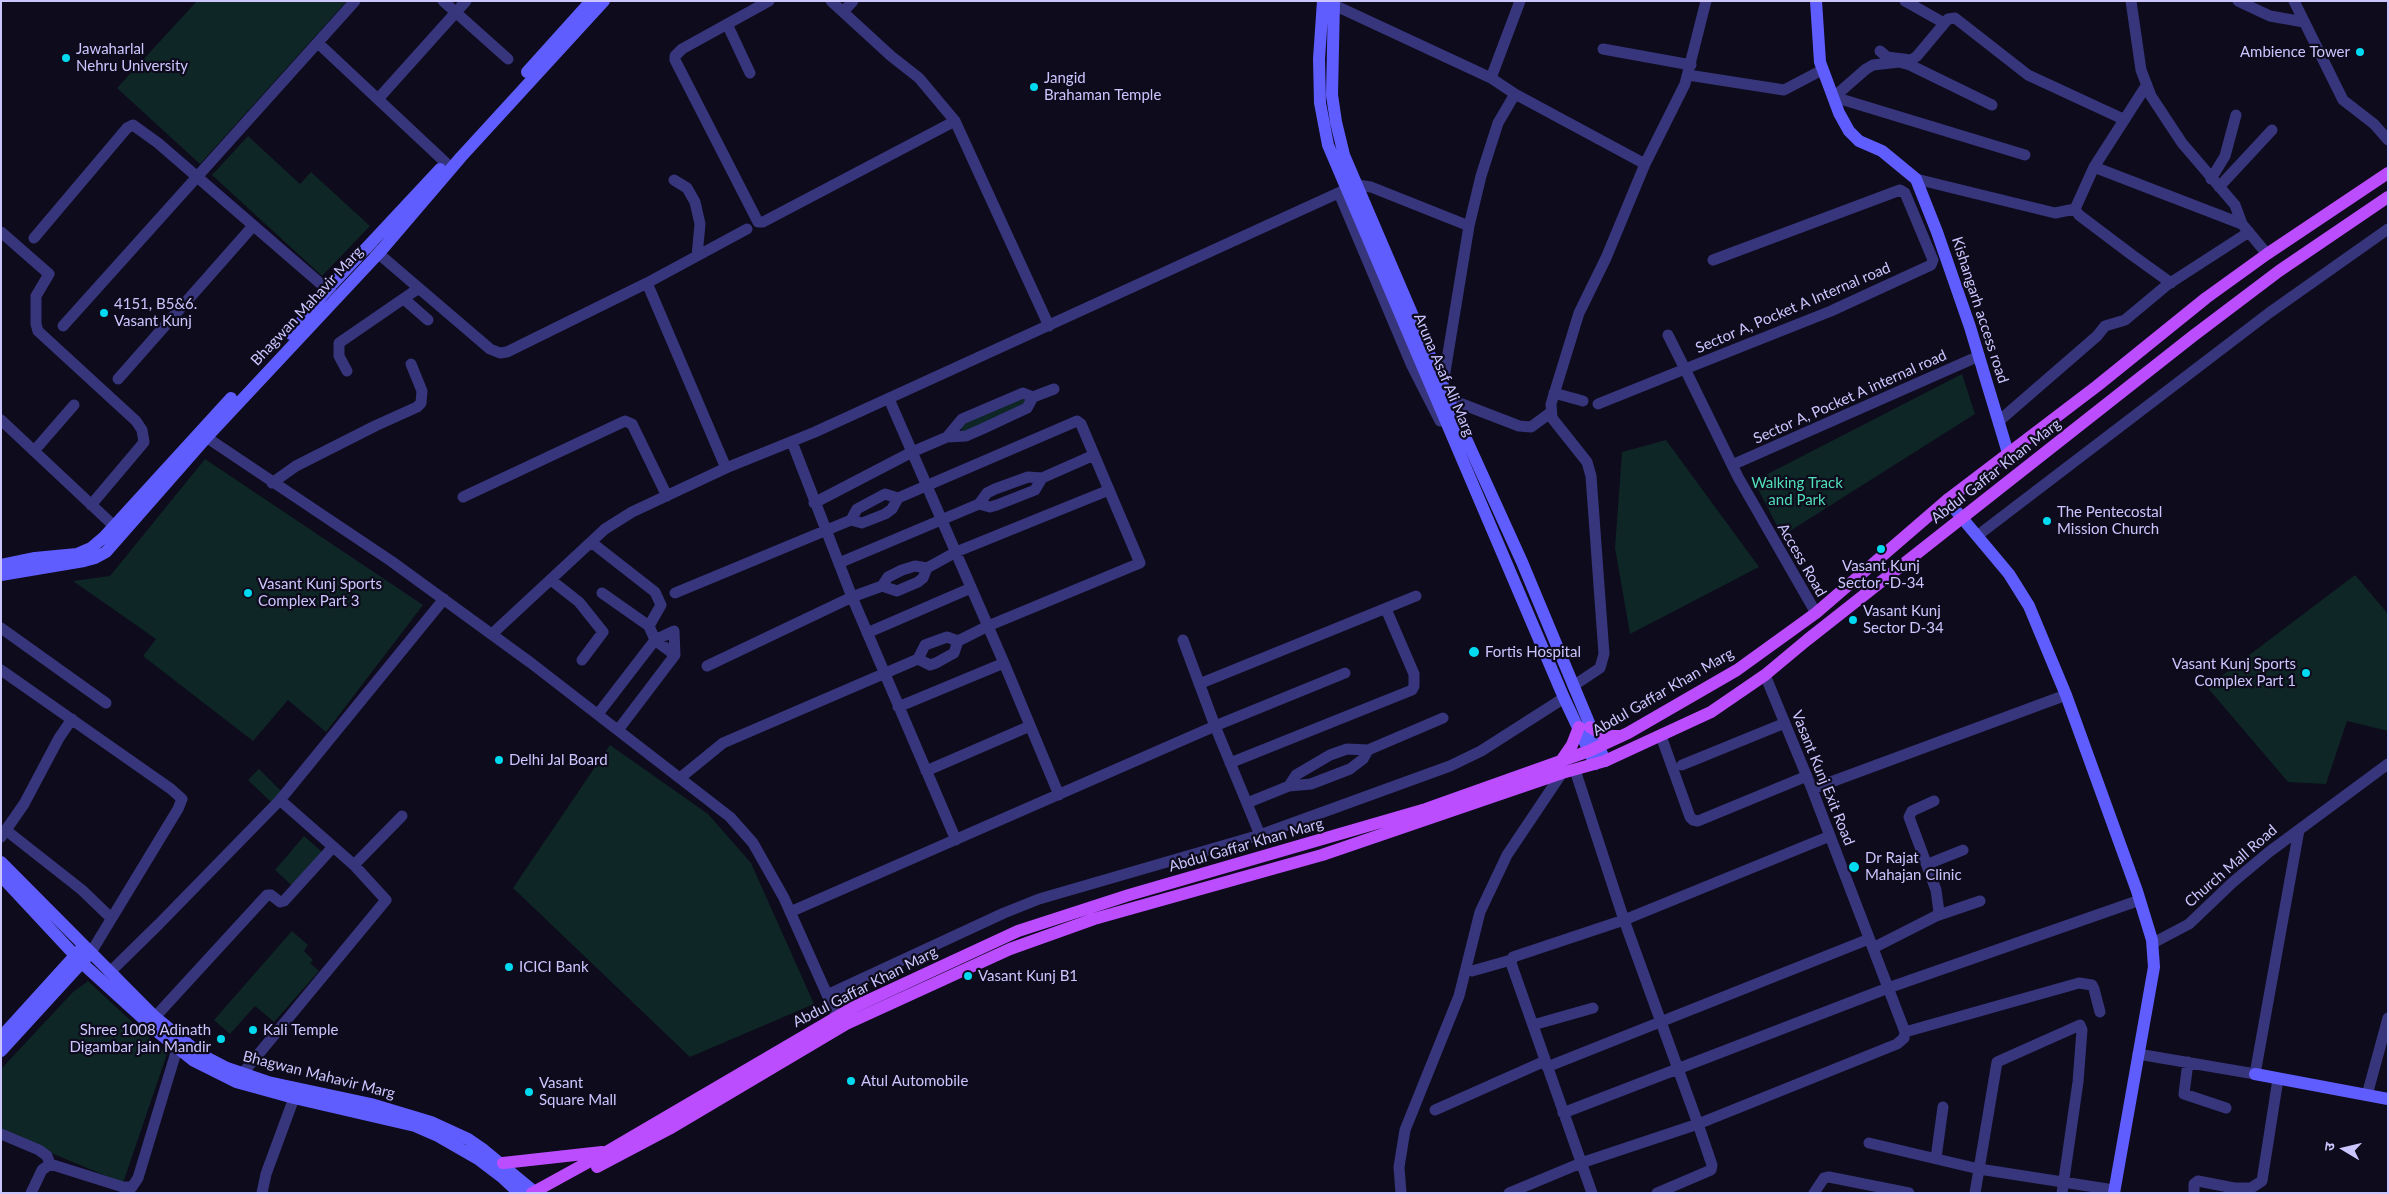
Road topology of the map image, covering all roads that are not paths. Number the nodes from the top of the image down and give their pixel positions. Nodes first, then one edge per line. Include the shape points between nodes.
1 (355, 1) edge
2 (443, 1) edge
3 (466, 1) edge
4 (591, 1) edge
5 (604, 1) edge
6 (769, 1) edge
7 (831, 1) edge
8 (853, 1) edge
9 (1520, 1) edge
10 (1706, 1) edge
11 (1816, 1) edge
12 (1905, 1) edge
13 (2131, 1) edge
14 (2238, 1) edge
15 (2294, 1) edge
16 (1330, 2) edge
17 (843, 12) junction
18 (456, 13) junction
19 (2304, 22) junction
20 (1944, 23) junction
21 (727, 24) junction
22 (318, 43) junction
23 (1603, 49) dead end
24 (1880, 51) dead end
25 (508, 59) dead end
26 (1690, 70) junction
27 (1822, 70) junction
28 (750, 73) dead end
29 (1491, 78) junction
30 (2146, 86) junction
31 (1515, 94) junction
32 (1834, 97) junction
33 (378, 99) junction
34 (1992, 105) dead end
35 (2236, 115) dead end
36 (2123, 119) junction
37 (955, 121) junction
38 (2272, 130) dead end
39 (2387, 138) edge
40 (2025, 156) dead end
41 (446, 163) junction
42 (1645, 164) junction
43 (2094, 167) junction
44 (2388, 173) edge
45 (197, 177) junction
46 (1916, 179) junction
47 (674, 180) dead end
48 (2215, 183) junction
49 (1348, 189) junction
50 (2388, 197) edge
51 (2075, 209) junction
52 (253, 226) junction
53 (1469, 226) junction
54 (2245, 228) junction
55 (747, 229) dead end
56 (2388, 229) edge
57 (1, 232) edge
58 (34, 238) dead end
59 (374, 249) junction
60 (2267, 254) junction
61 (697, 256) junction
62 (1718, 258) dead end
63 (647, 283) junction
64 (2171, 283) junction
65 (419, 288) junction
66 (332, 294) junction
67 (404, 299) junction
68 (428, 320) dead end
69 (62, 326) dead end
70 (1050, 326) junction
71 (1668, 335) dead end
72 (1979, 356) junction
73 (411, 364) dead end
74 (1685, 369) junction
75 (347, 371) dead end
76 (118, 379) dead end
77 (1443, 384) junction
78 (1054, 390) dead end
79 (1554, 392) junction
80 (1033, 397) junction
81 (889, 399) junction
82 (1449, 399) junction
83 (1583, 401) dead end
84 (1598, 404) dead end
85 (74, 405) dead end
86 (1550, 413) junction
87 (1, 420) edge
88 (1999, 421) junction
89 (202, 435) junction
90 (947, 437) junction
91 (792, 442) junction
92 (34, 451) junction
93 (912, 452) junction
94 (2008, 453) junction
95 (1094, 455) junction
96 (1732, 465) junction
97 (726, 468) junction
98 (272, 483) junction
99 (927, 485) junction
100 (1109, 490) junction
101 (667, 496) junction
102 (463, 497) dead end
103 (898, 498) junction
104 (1947, 500) junction
105 (814, 503) junction
106 (91, 504) junction
107 (941, 518) junction
108 (1963, 518) junction
109 (851, 520) junction
110 (1763, 523) joint
111 (114, 526) junction
112 (825, 533) junction
113 (1977, 536) junction
114 (591, 542) junction
115 (956, 552) junction
116 (839, 563) junction
117 (1, 566) edge
118 (927, 568) junction
119 (1504, 570) dead end
120 (1, 575) edge
121 (551, 580) junction
122 (882, 586) junction
123 (972, 588) junction
124 (675, 593) dead end
125 (602, 594) dead end
126 (1416, 596) dead end
127 (852, 597) junction
128 (444, 599) junction
129 (1386, 609) junction
130 (1816, 614) junction
131 (649, 626) junction
132 (988, 626) junction
133 (1, 628) edge
134 (867, 633) junction
135 (492, 634) junction
136 (655, 640) junction
137 (1183, 640) dead end
138 (958, 641) junction
139 (675, 655) junction
140 (582, 660) dead end
141 (918, 660) junction
142 (1004, 663) junction
143 (707, 666) dead end
144 (1, 670) edge
145 (884, 673) junction
146 (1345, 674) dead end
147 (1765, 675) junction
148 (1199, 684) junction
149 (1573, 686) junction
150 (2066, 695) junction
151 (1564, 698) junction
152 (106, 703) dead end
153 (898, 707) junction
154 (598, 714) junction
155 (1443, 718) dead end
156 (72, 719) junction
157 (1785, 723) junction
158 (1030, 726) junction
159 (1215, 726) junction
160 (1584, 727) junction
161 (618, 730) junction
162 (1628, 733) junction
163 (1661, 736) junction
164 (1595, 749) junction
165 (1368, 750) junction
166 (1606, 760) junction
167 (1230, 764) junction
168 (2388, 764) edge
169 (1682, 766) dead end
170 (1566, 768) junction
171 (926, 771) junction
172 (1807, 776) junction
173 (680, 778) junction
174 (1289, 786) junction
175 (1812, 789) junction
176 (1058, 795) junction
177 (280, 800) junction
178 (1934, 801) dead end
179 (1247, 803) junction
180 (402, 816) dead end
181 (2299, 830) junction
182 (4, 834) edge
183 (1260, 834) junction
184 (1830, 836) junction
185 (956, 840) junction
186 (333, 847) junction
187 (1963, 850) dead end
188 (1, 862) edge
189 (1928, 864) junction
190 (354, 865) junction
191 (1, 876) edge
192 (1980, 900) dead end
193 (2140, 900) junction
194 (790, 912) junction
195 (1936, 916) junction
196 (111, 918) junction
197 (1624, 920) junction
198 (1871, 943) junction
199 (2153, 943) junction
200 (83, 955) junction
201 (1511, 960) junction
202 (1472, 971) dead end
203 (109, 973) junction
204 (1888, 988) junction
205 (827, 995) junction
206 (1592, 1008) dead end
207 (2100, 1012) dead end
208 (155, 1017) junction
209 (837, 1017) junction
210 (2388, 1018) edge
211 (1661, 1021) junction
212 (1533, 1025) junction
213 (1904, 1032) junction
214 (1, 1037) edge
215 (177, 1049) junction
216 (1, 1051) edge
217 (2138, 1054) junction
218 (2188, 1062) junction
219 (1546, 1064) junction
220 (1678, 1069) junction
221 (242, 1074) junction
222 (2255, 1074) junction
223 (2278, 1079) junction
224 (294, 1093) junction
225 (2367, 1095) junction
226 (2388, 1099) edge
227 (1943, 1107) dead end
228 (2226, 1108) dead end
229 (1435, 1110) dead end
230 (1563, 1113) junction
231 (1698, 1124) junction
232 (1, 1134) edge
233 (1870, 1143) dead end
234 (608, 1151) junction
235 (1936, 1158) junction
236 (503, 1163) junction
237 (1581, 1163) junction
238 (50, 1164) junction
239 (1980, 1169) junction
240 (2063, 1187) edge
241 (134, 1190) edge
242 (2114, 1191) edge
243 (534, 1192) edge
244 (31, 1193) edge
245 (262, 1193) edge
246 (518, 1193) edge
247 (551, 1193) edge
248 (1400, 1193) edge
249 (1509, 1193) edge
250 (1592, 1193) edge
251 (1657, 1193) edge
252 (1814, 1193) edge
253 (1909, 1193) edge
254 (1975, 1193) edge
255 (2194, 1193) edge

1 - 22 street
2 - 18 street
3 - 18 street
4 - 41 street, Bhagwan Mahavir Marg
5 - 59 street, Bhagwan Mahavir Marg
6 - 21 street
7 - 17 street
8 - 17 street
9 - 29 street
10 - 26 street
11 - 27 street
12 - 20 street
13 - 30 street
14 - 19 street via 2270,16
15 - 19 street
16 - 29 street
16 - 49 street, Aruna Asaf Ali Marg via 1319,59 1321,117 1328,145
17 - 37 street via 919,78
18 - 25 street
18 - 33 street
19 - 39 street via 2343,100
20 - 24 street via 1911,60 1888,57
20 - 36 street via 1955,18 2028,76
21 - 28 street
21 - 37 street via 682,49 675,60 758,222
22 - 33 street
22 - 45 street
23 - 26 street
26 - 27 street via 1784,90
26 - 42 street
27 - 32 street
29 - 31 street
30 - 36 street
30 - 48 street via 2166,122
31 - 42 street
31 - 53 street via 1500,117 1490,144
32 - 34 street via 1866,69 1899,62
32 - 40 street
32 - 46 street via 1843,122 1859,141 1882,151
33 - 41 street
35 - 48 street
36 - 43 street
37 - 70 street
38 - 48 street
41 - 59 street, Bhagwan Mahavir Marg
42 - 79 street via 1575,323
43 - 51 street
43 - 54 street
44 - 60 main road, Abdul Gaffar Khan Marg
45 - 52 street
45 - 58 street via 138,126 130,126
45 - 69 street
46 - 51 street via 2054,213
46 - 72 street, Kishangarh access road via 1938,232
47 - 61 street via 687,188 695,202 700,224
48 - 54 street via 2235,204
49 - 53 street via 1371,187
49 - 70 street
49 - 77 street, Aruna Asaf Ali Marg
49 - 119 street via 1412,366 1467,479
49 - 151 street, Aruna Asaf Ali Marg
50 - 108 main road, Abdul Gaffar Khan Marg via 2240,301
51 - 64 street
52 - 66 street
52 - 76 street
53 - 77 street
54 - 60 street
54 - 64 street
55 - 61 street
56 - 113 street via 2268,313
57 - 106 street via 49,274 36,296 38,331 142,430 144,442
59 - 65 street
59 - 66 street, Bhagwan Mahavir Marg
60 - 94 main road, Abdul Gaffar Khan Marg
61 - 63 street
62 - 74 street, Sector A, Pocket A Internal road via 1902,190 1933,264 1831,311
63 - 65 street via 500,353 490,350
63 - 97 street
64 - 88 street via 2125,320 2105,326
65 - 67 street
66 - 89 street, Bhagwan Mahavir Marg
67 - 68 street
67 - 75 street via 339,343 339,356
70 - 81 street
71 - 74 street
72 - 88 street, Kishangarh access road
72 - 96 street, Sector A, Pocket A internal road
73 - 98 street via 422,391 421,403 417,407 296,466
74 - 84 street
74 - 96 street, Sector A, Pocket A Internal road
77 - 82 street, Aruna Asaf Ali Marg
78 - 80 street
79 - 83 street
79 - 86 street
80 - 90 street via 1027,408 982,429 966,436
80 - 90 street via 1023,393 962,419
81 - 91 street
81 - 93 street
82 - 86 street via 1519,426 1531,427
82 - 149 street, Aruna Asaf Ali Marg
85 - 92 street
86 - 149 street via 1587,462 1590,476 1604,654 1600,668
87 - 92 street
88 - 94 street, Kishangarh access road
89 - 98 street
89 - 111 street, Bhagwan Mahavir Marg
89 - 120 street, Bhagwan Mahavir Marg via 106,552 84,561
90 - 93 street
91 - 97 street
91 - 105 street
92 - 106 street
93 - 99 street
93 - 105 street
94 - 104 main road, Abdul Gaffar Khan Marg
95 - 99 street via 1081,424 1075,422
95 - 100 street
95 - 107 street via 1042,478 1028,477 1008,484 987,493 979,504
96 - 110 street, Sector A, Pocket A Internal road
97 - 101 street
98 - 128 street
99 - 103 street
99 - 107 street
100 - 115 street
100 - 132 street via 1140,563
101 - 102 street via 632,424 625,421
101 - 114 street via 619,519
103 - 109 street via 890,512 862,523
103 - 109 street via 889,494 877,498 857,509
104 - 108 street
104 - 130 main road, Abdul Gaffar Khan Marg
105 - 112 street
106 - 111 street
107 - 115 street
107 - 116 street
108 - 113 street
108 - 147 main road, Abdul Gaffar Khan Marg
109 - 112 street
110 - 130 street, Access Road
111 - 117 street, Bhagwan Mahavir Marg via 98,544 84,552
112 - 116 street
112 - 124 street
113 - 150 street via 2018,589 2046,644
114 - 121 street
114 - 131 street via 655,592 661,605
115 - 118 street
115 - 123 street
116 - 127 street
118 - 122 street via 915,566 902,570 888,577
118 - 122 street via 923,578 897,591
121 - 135 street
121 - 140 street via 579,602 603,632
122 - 127 street
123 - 132 street
123 - 134 street
125 - 131 street
126 - 129 street
127 - 134 street
127 - 143 street
128 - 135 street
128 - 177 street
129 - 148 street
129 - 167 street via 1414,674 1412,690
130 - 162 main road, Abdul Gaffar Khan Marg via 1737,670
131 - 136 street
132 - 138 street
132 - 142 street
133 - 152 street
134 - 145 street
135 - 154 street
136 - 139 street
136 - 139 street via 674,631
136 - 154 street
137 - 148 street
138 - 141 street via 947,637 925,645
138 - 141 street via 954,652 936,664 930,666
139 - 161 street
141 - 145 street
142 - 153 street
142 - 158 street
144 - 156 street
145 - 153 street
145 - 173 street via 739,734
146 - 159 street
147 - 157 street, Vasant Kunj Exit Road
147 - 163 main road, Abdul Gaffar Khan Marg via 1711,712
148 - 159 street
149 - 160 street, Aruna Asaf Ali Marg
150 - 175 street
150 - 193 street
151 - 160 street, Aruna Asaf Ali Marg
151 - 183 street via 1481,751 1450,766
153 - 171 street
154 - 161 street
155 - 165 street
156 - 182 street
156 - 196 street via 182,799
157 - 169 street
157 - 172 street, Vasant Kunj Exit Road
158 - 171 street
158 - 176 street
159 - 167 street
159 - 176 street
160 - 162 main road via 1605,736
160 - 164 street, Aruna Asaf Ali Marg
160 - 170 main road via 1572,745
161 - 173 street
162 - 164 main road, Abdul Gaffar Khan Marg
163 - 166 main road, Abdul Gaffar Khan Marg
163 - 172 street via 1690,817 1694,820
164 - 166 street, Aruna Asaf Ali Marg
164 - 170 main road, Abdul Gaffar Khan Marg
165 - 174 street via 1363,759 1350,769 1311,784
165 - 174 street via 1347,749 1330,755 1296,775
166 - 170 main road, Abdul Gaffar Khan Marg
167 - 179 street
168 - 181 street
170 - 197 street via 1587,807
170 - 209 main road, Abdul Gaffar Khan Marg via 1069,913 1018,931
170 - 247 main road, Abdul Gaffar Khan Marg via 1322,855 1094,919 1010,948 846,1024 669,1129
170 - 248 street via 1507,854 1483,905 1459,996 1405,1130 1399,1167
171 - 185 street
172 - 175 street, Vasant Kunj Exit Road
173 - 194 street via 742,829 754,844
174 - 179 street
175 - 184 street, Vasant Kunj Exit Road
176 - 185 street
177 - 186 street
177 - 203 street
178 - 189 street via 1910,814
179 - 183 street
180 - 190 street
181 - 199 street, Church Mall Road via 2233,882 2189,924
181 - 222 street, Church Mall Road
182 - 196 street via 82,890
183 - 205 street via 1039,899
184 - 197 street
184 - 198 street, Vasant Kunj Exit Road
185 - 194 street
186 - 190 street
186 - 208 street via 284,901 268,895
187 - 189 street
188 - 200 street, Bhagwan Mahavir Marg
189 - 195 street via 1938,899 1939,912
190 - 221 street via 385,897 384,904
191 - 200 street, Bhagwan Mahavir Marg
192 - 195 street
193 - 199 street
193 - 204 street
194 - 205 street
195 - 198 street
196 - 200 street
197 - 201 street via 1515,955
197 - 211 street
198 - 204 street, Vasant Kunj Exit Road
198 - 211 street
199 - 217 street via 2154,967
200 - 203 street, Bhagwan Mahavir Marg
200 - 214 street
200 - 215 street, Bhagwan Mahavir Marg
200 - 216 street
201 - 202 street
201 - 212 street
203 - 208 street, Bhagwan Mahavir Marg
204 - 213 street, Vasant Kunj Exit Road
204 - 220 street
205 - 209 street
206 - 212 street
207 - 213 street via 2092,985 2080,983
208 - 221 street, Bhagwan Mahavir Marg via 200,1054
209 - 234 main road, Abdul Gaffar Khan Marg
210 - 225 street
211 - 219 street
211 - 220 street
212 - 219 street
213 - 231 street via 1904,1038 1897,1044
215 - 224 street, Bhagwan Mahavir Marg via 231,1079
215 - 241 street
217 - 218 street
217 - 242 street
218 - 222 street
218 - 228 street via 2184,1094
219 - 229 street
219 - 230 street
220 - 230 street
220 - 231 street
221 - 224 street, Bhagwan Mahavir Marg
222 - 223 street
223 - 225 street
223 - 255 street via 2262,1182 2251,1188 2234,1188 2198,1181 2194,1184
224 - 236 street, Bhagwan Mahavir Marg via 371,1104 418,1117 468,1139
224 - 245 street
224 - 246 street, Bhagwan Mahavir Marg via 423,1129 491,1168
225 - 226 street
227 - 235 street
230 - 237 street
231 - 237 street
231 - 251 street via 1711,1170
232 - 238 street via 39,1150 47,1156
233 - 235 street
234 - 236 main road
234 - 243 main road, Abdul Gaffar Khan Marg
235 - 239 street
236 - 243 street, Bhagwan Mahavir Marg
237 - 249 street
237 - 250 street
238 - 241 street
238 - 244 street via 42,1170
239 - 240 street
239 - 240 street via 1997,1062 2080,1025 2078,1082
239 - 254 street
240 - 242 street
252 - 253 street via 1824,1178 1829,1177

